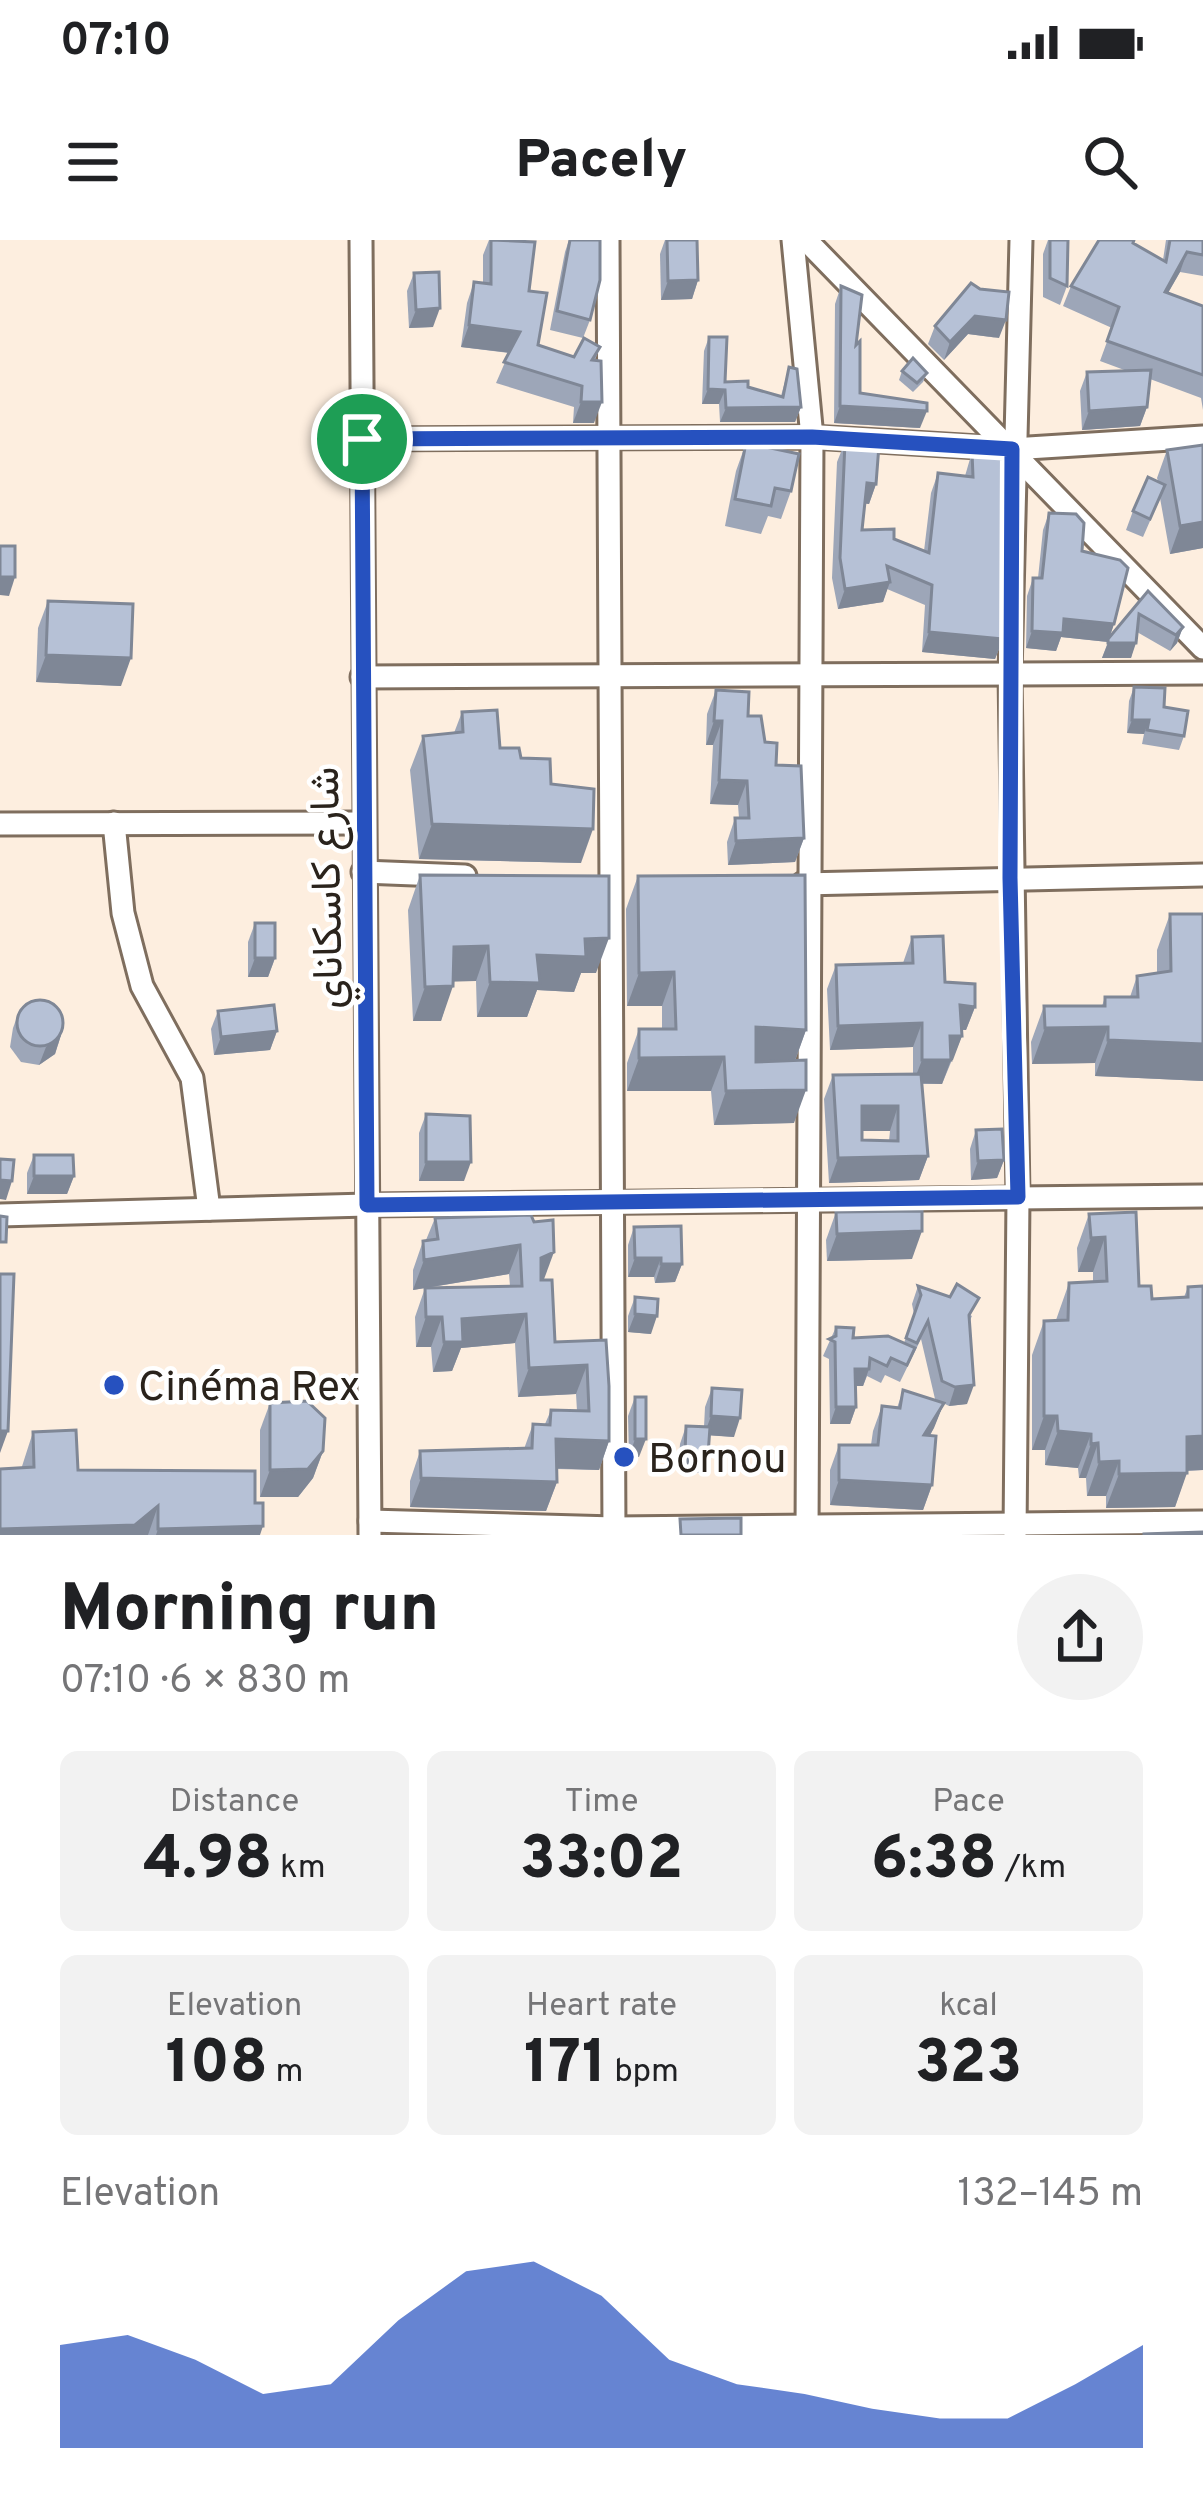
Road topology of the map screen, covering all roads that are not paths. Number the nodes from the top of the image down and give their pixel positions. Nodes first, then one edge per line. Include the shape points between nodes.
1 (361, 240) edge
2 (608, 240) edge
3 (794, 240) edge
4 (806, 240) edge
5 (1022, 240) edge
6 (812, 437) junction
7 (1203, 437) edge
8 (612, 438) junction
9 (362, 439) junction
10 (1012, 449) junction
11 (1203, 649) edge
12 (1203, 673) edge
13 (812, 674) junction
14 (1010, 674) junction
15 (362, 677) junction
16 (608, 678) junction
17 (363, 823) junction
18 (0, 824) edge
19 (113, 824) junction
20 (363, 872) junction
21 (1203, 875) edge
22 (499, 878) edge
23 (1010, 878) junction
24 (767, 884) edge
25 (812, 884) junction
26 (1203, 1196) edge
27 (1018, 1197) junction
28 (812, 1203) junction
29 (367, 1205) junction
30 (615, 1206) junction
31 (209, 1209) junction
32 (0, 1215) edge
33 (1203, 1522) edge
34 (370, 1528) edge
35 (1014, 1529) edge
36 (806, 1530) edge
37 (614, 1531) edge

1 - 9 street, شارع كاسكاناي
2 - 8 street
3 - 6 street
4 - 10 street
5 - 10 street
6 - 8 street
6 - 10 street
6 - 13 street
7 - 10 street
8 - 9 street
8 - 16 street
9 - 15 street, شارع كاسكاناي
10 - 11 street
10 - 14 street
12 - 14 street
13 - 14 street
13 - 16 street
13 - 25 street
14 - 23 street
15 - 16 street
15 - 17 street, شارع كاسكاناي
16 - 30 street
17 - 19 street
17 - 20 street, شارع كاسكاناي
18 - 19 street
19 - 31 street via 142,986 192,1078
20 - 22 street
20 - 29 street, شارع كاسكاناي
21 - 23 street
23 - 25 street
23 - 27 street
24 - 25 street
25 - 28 street
26 - 27 street
27 - 28 street
27 - 35 street
28 - 30 street
28 - 36 street
29 - 30 street
29 - 31 street
29 - 34 street, شارع كاسكاناي
30 - 37 street
31 - 32 street
33 - 35 street
34 - 37 street
35 - 36 street
36 - 37 street

